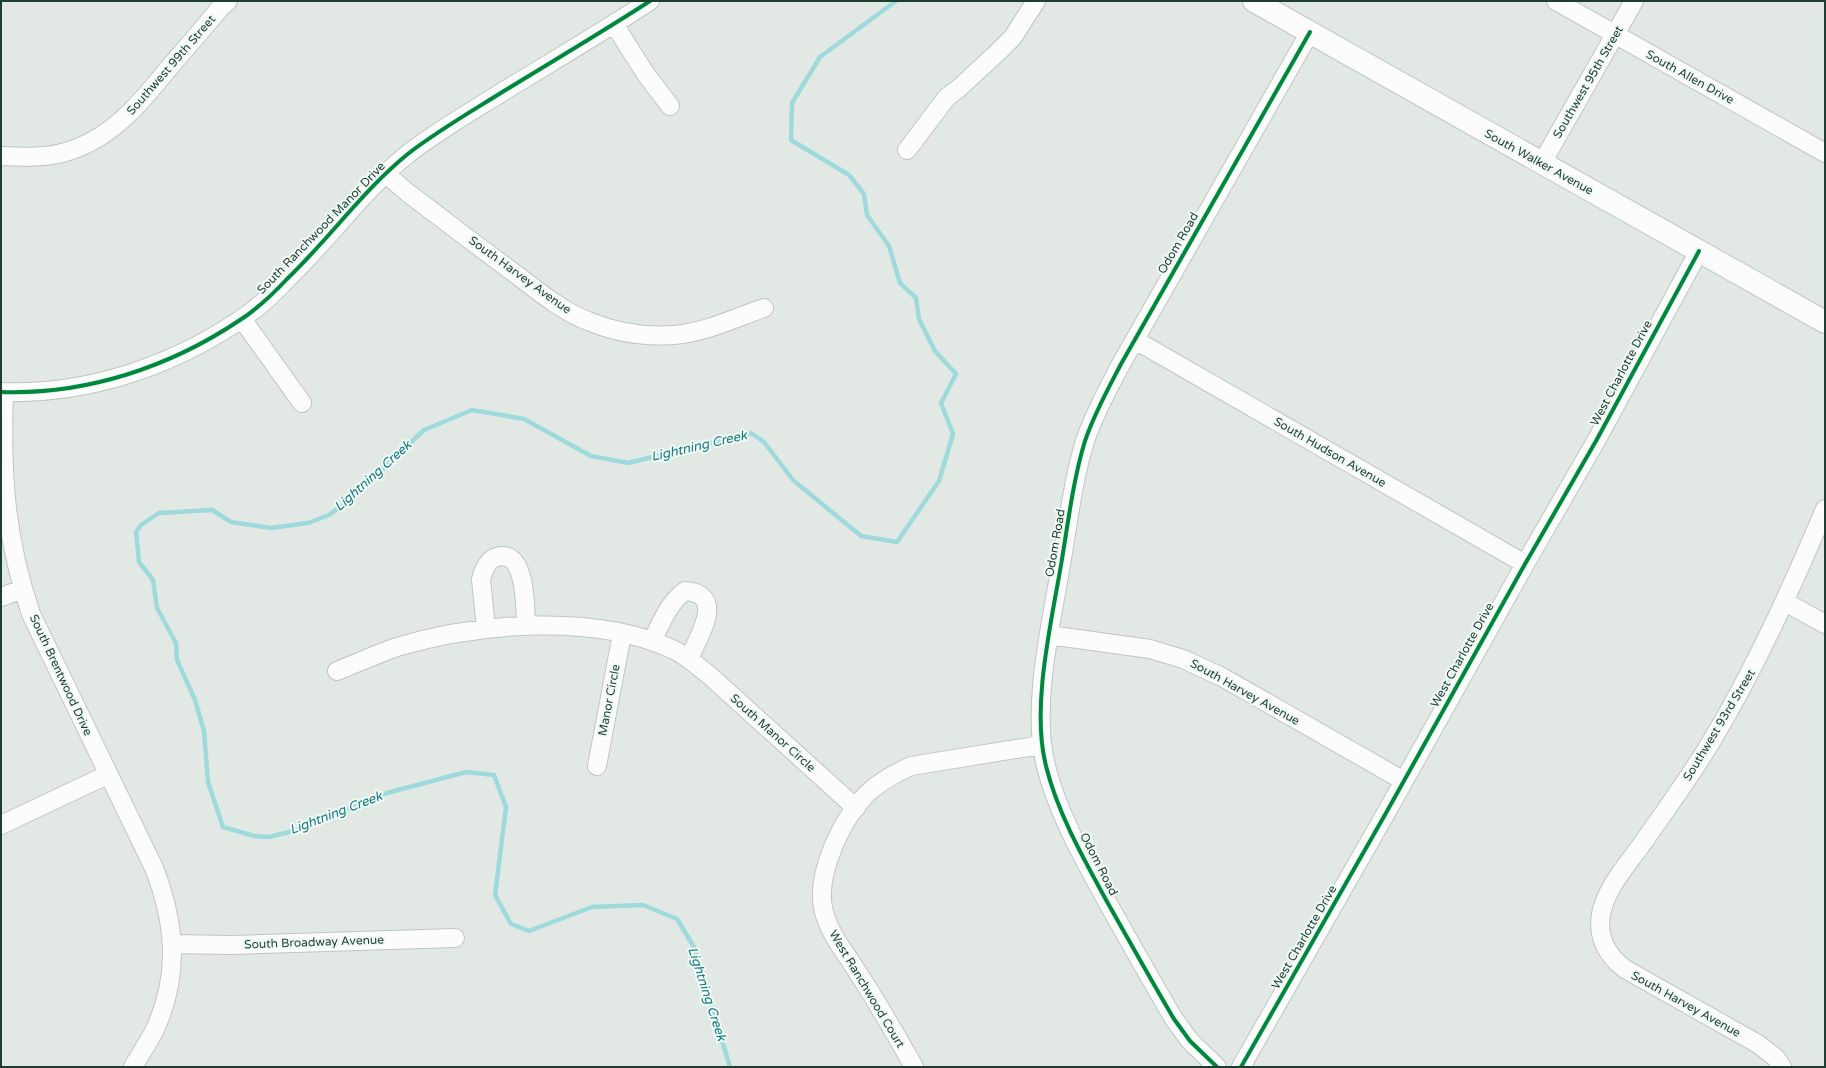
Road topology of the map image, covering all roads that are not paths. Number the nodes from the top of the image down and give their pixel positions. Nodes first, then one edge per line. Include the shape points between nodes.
1 (228, 1) edge
2 (650, 1) edge
3 (1036, 1) edge
4 (1254, 1) edge
5 (1556, 1) edge
6 (1634, 1) edge
7 (614, 24) junction
8 (1310, 32) junction
9 (1616, 35) junction
10 (670, 106) dead end
11 (906, 150) dead end
12 (1825, 153) edge
13 (1, 156) edge
14 (1542, 163) junction
15 (386, 174) junction
16 (1699, 251) junction
17 (764, 308) dead end
18 (242, 319) junction
19 (1825, 322) edge
20 (1135, 340) junction
21 (2, 392) edge
22 (302, 403) dead end
23 (1825, 509) edge
24 (1525, 564) junction
25 (23, 589) junction
26 (1, 597) edge
27 (1785, 602) junction
28 (1825, 624) edge
29 (526, 626) junction
30 (486, 629) junction
31 (622, 634) junction
32 (1050, 635) junction
33 (652, 641) junction
34 (689, 659) junction
35 (337, 671) dead end
36 (1042, 745) junction
37 (597, 766) dead end
38 (108, 775) junction
39 (1404, 781) junction
40 (856, 808) junction
41 (1, 825) edge
42 (1600, 932) joint
43 (455, 938) dead end
44 (173, 944) junction
45 (133, 1067) edge
46 (914, 1067) edge
47 (1217, 1067) edge
48 (1241, 1067) edge
49 (1782, 1067) edge

1 - 13 street, Southwest 99th Street via 137,107 109,131 74,150 61,154
2 - 7 street, South Ranchwood Manor Drive
3 - 11 street via 1012,37 947,97
4 - 8 main road, South Walker Avenue
5 - 9 street, South Allen Drive
6 - 9 street, Southwest 95th Street
7 - 10 street via 645,73
7 - 15 street, South Ranchwood Manor Drive via 457,120
8 - 14 main road, South Walker Avenue
8 - 20 street, Odom Road
9 - 12 street, South Allen Drive
9 - 14 street, Southwest 95th Street
14 - 16 main road, South Walker Avenue
15 - 17 street, South Harvey Avenue via 554,303 600,326 646,335 675,335 702,329
15 - 18 street, South Ranchwood Manor Drive via 336,224 289,278
16 - 19 main road, South Walker Avenue
16 - 24 street, West Charlotte Drive
18 - 21 street, South Ranchwood Manor Drive via 184,352 126,374 70,388
18 - 22 street
20 - 24 street, South Hudson Avenue
20 - 32 street, Odom Road via 1100,405 1082,452
21 - 25 street, South Brentwood Drive via 5,501 13,554
23 - 27 street, Southwest 93rd Street
24 - 39 street, West Charlotte Drive
25 - 26 street
25 - 38 street, South Brentwood Drive via 31,614
27 - 28 street
27 - 42 street, Southwest 93rd Street via 1750,675 1710,743 1610,891 1601,914
29 - 30 street, South Manor Circle
29 - 30 street via 519,568 510,558 499,556 488,564 481,579
29 - 31 street, South Manor Circle via 593,629
30 - 35 street, South Manor Circle via 428,639 396,648
31 - 33 street, South Manor Circle
31 - 37 street, Manor Circle
32 - 36 street, Odom Road via 1041,698
32 - 39 street, South Harvey Avenue via 1150,649 1183,659 1222,677
33 - 34 street, South Manor Circle
33 - 34 street via 673,601 685,592 700,595 709,610
34 - 40 street, South Manor Circle
36 - 40 street, West Ranchwood Court via 911,766 881,782
36 - 47 street, Odom Road via 1046,768 1086,865 1174,1020 1190,1041
38 - 41 street
38 - 44 street, South Brentwood Drive via 162,888
39 - 48 street, West Charlotte Drive
40 - 46 street, West Ranchwood Court via 836,840 825,870 821,899 824,913 838,944 858,972
42 - 49 street, South Harvey Avenue via 1606,949 1625,969 1758,1044 1776,1058
43 - 44 street, South Broadway Avenue via 232,945
44 - 45 street, South Brentwood Drive via 168,990 162,1010 156,1027

